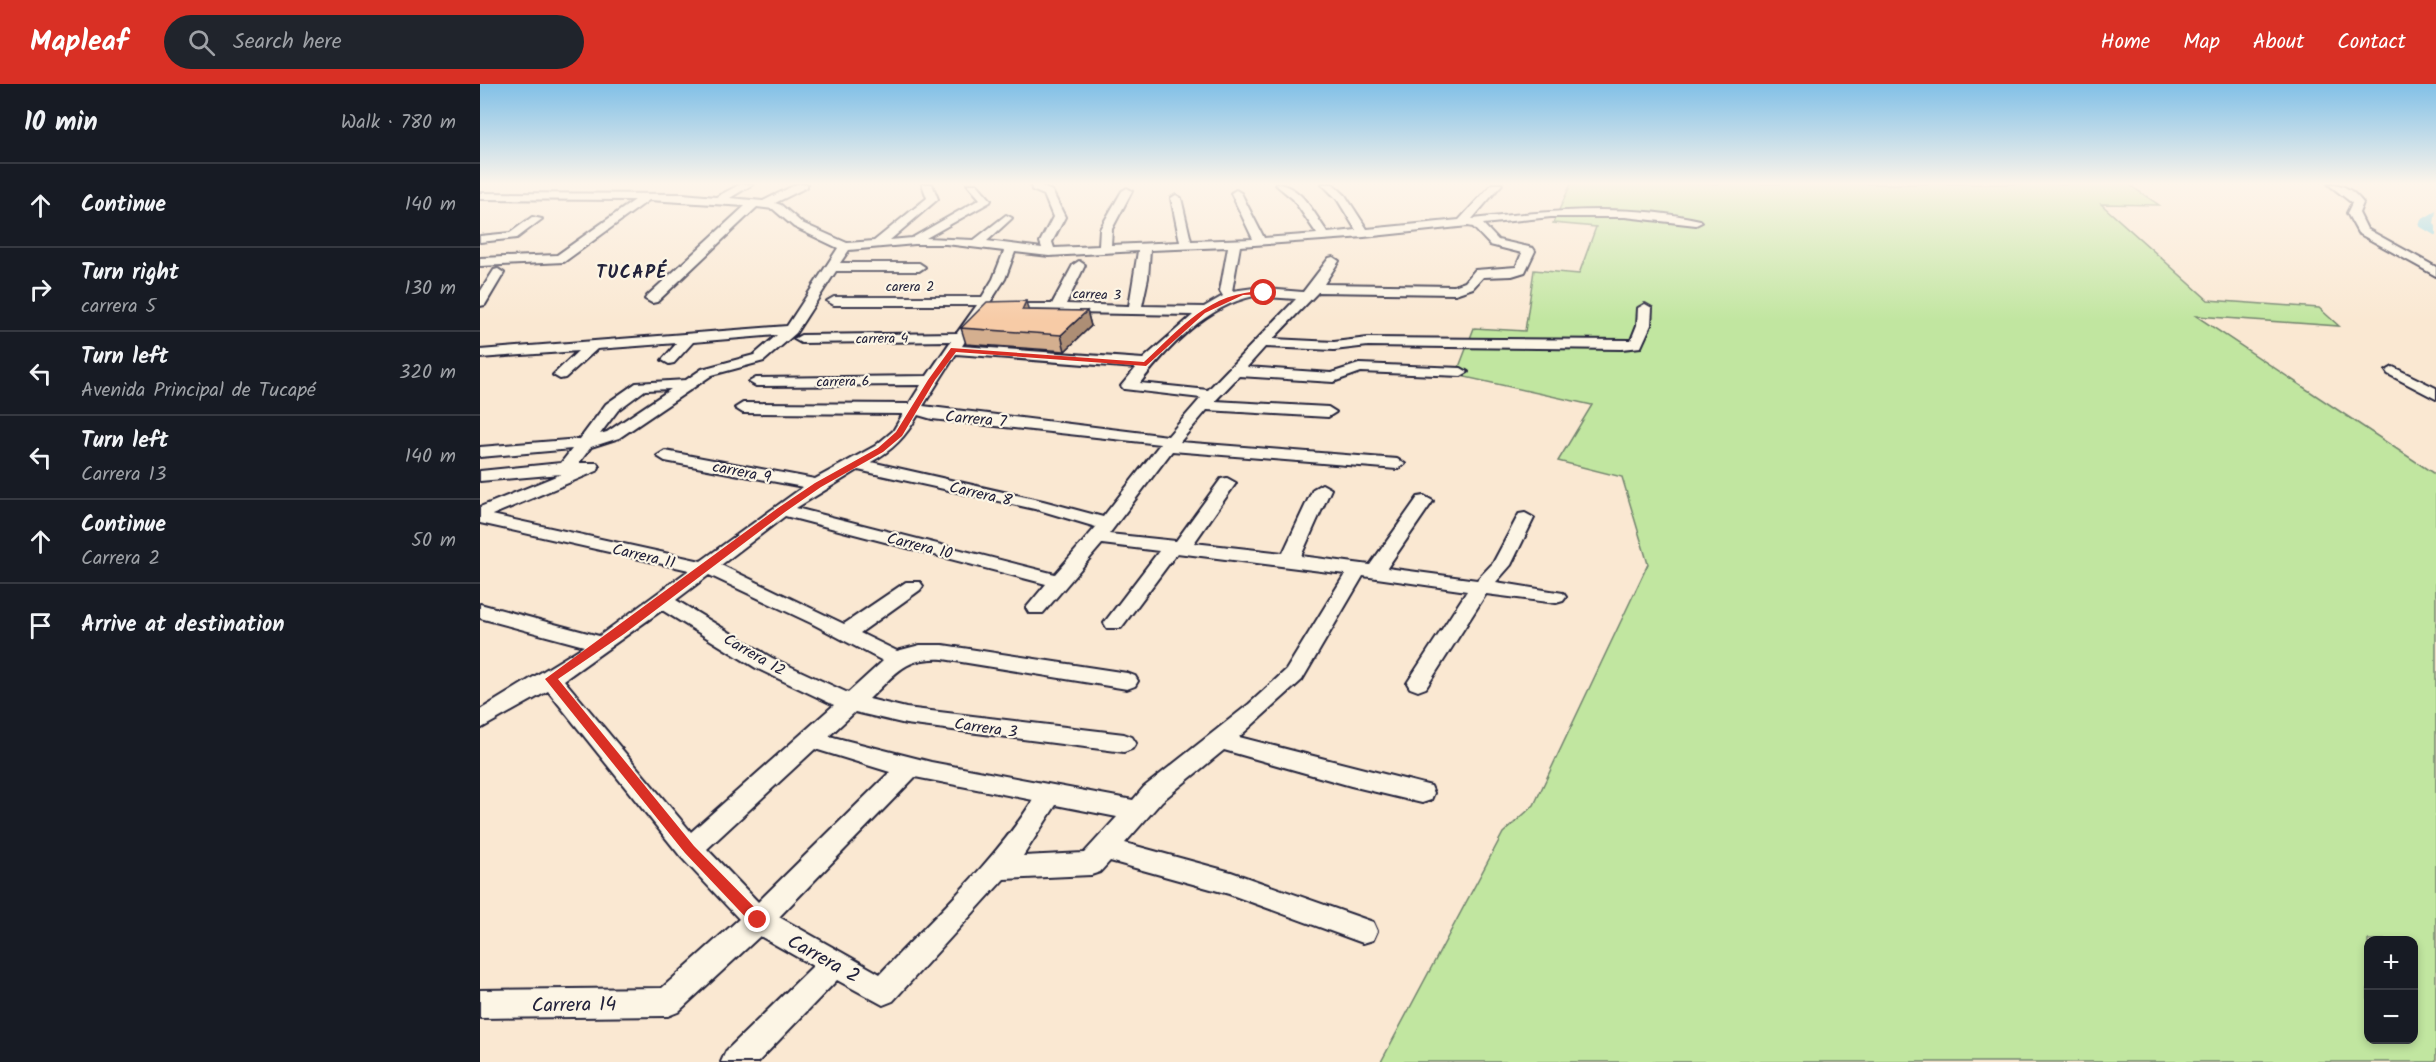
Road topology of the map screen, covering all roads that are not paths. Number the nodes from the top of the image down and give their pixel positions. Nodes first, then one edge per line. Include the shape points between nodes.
1 (522, 230) edge
2 (600, 230) edge
3 (729, 230) edge
4 (808, 230) edge
5 (895, 230) edge
6 (930, 230) edge
7 (992, 230) edge
8 (1052, 230) edge
9 (1106, 230) edge
10 (1182, 230) edge
11 (1254, 230) edge
12 (1320, 230) edge
13 (1362, 230) edge
14 (1398, 230) edge
15 (1481, 230) edge
16 (2361, 230) edge
17 (1365, 234) junction
18 (1325, 237) junction
19 (480, 239) edge
20 (915, 241) junction
21 (1260, 241) junction
22 (1235, 242) junction
23 (977, 243) junction
24 (1185, 244) junction
25 (876, 245) junction
26 (845, 247) junction
27 (1144, 247) junction
28 (1010, 250) junction
29 (1106, 250) junction
30 (1049, 252) junction
31 (560, 259) junction
32 (1333, 261) dead end
33 (480, 262) edge
34 (1079, 265) dead end
35 (832, 267) junction
36 (919, 267) dead end
37 (548, 268) dead end
38 (2436, 272) edge
39 (480, 274) edge
40 (1311, 292) junction
41 (1230, 297) junction
42 (652, 299) dead end
43 (834, 301) dead end
44 (480, 302) edge
45 (984, 305) junction
46 (1057, 308) junction
47 (1645, 308) dead end
48 (1135, 310) junction
49 (1203, 311) junction
50 (796, 334) junction
51 (690, 337) junction
52 (1263, 342) junction
53 (958, 343) junction
54 (593, 345) junction
55 (487, 354) edge
56 (669, 360) dead end
57 (1146, 364) junction
58 (480, 365) edge
59 (1236, 371) junction
60 (2393, 371) dead end
61 (1461, 372) dead end
62 (560, 375) dead end
63 (931, 380) junction
64 (756, 382) dead end
65 (687, 384) junction
66 (2436, 394) edge
67 (1208, 400) junction
68 (743, 408) dead end
69 (915, 409) junction
70 (1328, 412) dead end
71 (585, 443) junction
72 (1170, 443) junction
73 (480, 452) edge
74 (666, 456) dead end
75 (1397, 464) dead end
76 (856, 465) junction
77 (566, 468) junction
78 (480, 476) edge
79 (1227, 483) dead end
80 (818, 485) junction
81 (1322, 489) dead end
82 (1424, 501) dead end
83 (782, 510) junction
84 (483, 512) edge
85 (1525, 518) dead end
86 (1101, 531) junction
87 (1177, 546) junction
88 (1289, 560) junction
89 (704, 569) junction
90 (1365, 572) junction
91 (1057, 581) junction
92 (1482, 585) junction
93 (913, 586) dead end
94 (1556, 597) dead end
95 (661, 600) junction
96 (1036, 608) dead end
97 (480, 611) edge
98 (1114, 623) dead end
99 (845, 633) junction
100 (602, 644) junction
101 (899, 659) junction
102 (551, 679) junction
103 (1127, 681) dead end
104 (1418, 683) dead end
105 (850, 703) junction
106 (480, 721) edge
107 (810, 739) junction
108 (1219, 740) junction
109 (1124, 743) dead end
110 (911, 766) junction
111 (1422, 793) dead end
112 (1049, 795) junction
113 (1137, 812) junction
114 (1103, 848) junction
115 (690, 849) junction
116 (997, 868) junction
117 (758, 920) junction
118 (1363, 931) dead end
119 (834, 964) junction
120 (480, 1004) edge
121 (737, 1062) edge

1 - 19 street via 513,236
2 - 31 street
3 - 42 street
4 - 26 street
5 - 25 street
6 - 20 street
7 - 23 street
8 - 30 street via 1046,242
9 - 29 street
10 - 24 street
11 - 21 street
12 - 18 street
13 - 17 street
14 - 17 street
15 - 40 street via 1494,243 1529,251 1521,268 1479,273 1469,285 1455,290
16 - 38 street
17 - 18 street
18 - 21 street
20 - 23 street
20 - 25 street
21 - 22 street
22 - 24 street
22 - 41 street via 1226,291
23 - 28 street
24 - 27 street
25 - 26 street
26 - 35 street
27 - 29 street
27 - 48 street
28 - 30 street
28 - 45 street
29 - 30 street
31 - 33 street
31 - 37 street
32 - 40 street
34 - 46 street
35 - 36 street
35 - 50 street
39 - 44 street via 498,273
40 - 41 street via 1254,292
40 - 52 street
41 - 49 street
43 - 45 street, carera 2
45 - 46 street, carera 2
45 - 53 street
46 - 48 street, carrea 3
47 - 52 street via 1644,325 1636,344 1629,345 1368,342 1334,346
48 - 49 street, carrea 3
49 - 57 street
50 - 51 street, carrera 4
50 - 53 street, carrera 4
50 - 65 street via 759,358 717,368
51 - 54 street, carrera 4
51 - 56 street
52 - 59 street
53 - 57 street, carrera 4
53 - 63 street
54 - 55 street, carrera 4
54 - 62 street
55 - 58 street
57 - 67 street via 1129,386
59 - 61 street via 1332,378 1359,368
59 - 67 street
60 - 66 street
63 - 64 street, carrera 6
63 - 69 street
65 - 71 street via 623,431
65 - 71 street via 641,386 612,407
67 - 70 street
67 - 72 street
68 - 69 street, Carrera 7
69 - 72 street, Carrera 7
69 - 76 street via 899,434
71 - 73 street
71 - 77 street
72 - 75 street, Carrera 7
72 - 86 street
74 - 80 street, carrera 9
76 - 80 street
76 - 86 street, Carrera 8 via 1043,506
77 - 78 street
77 - 84 street via 591,466
79 - 87 street
80 - 83 street
81 - 88 street
82 - 90 street
83 - 89 street
83 - 91 street, Carrera 10
84 - 89 street, Carrera 11
85 - 92 street via 1501,565
86 - 87 street, Carrera 8
86 - 91 street
87 - 88 street, Carrera 8
87 - 98 street
88 - 90 street, Carrera 8
89 - 95 street
89 - 99 street, Carrera 11 via 724,572
90 - 92 street, Carrera 8
90 - 108 street via 1294,675
91 - 96 street
92 - 94 street, Carrera 8
92 - 104 street
93 - 99 street
95 - 100 street
95 - 105 street, Carrera 12 via 764,663
97 - 100 street
99 - 101 street, Carrera 11
100 - 102 street
101 - 103 street via 920,650 943,652
101 - 105 street
102 - 106 street
102 - 115 street, Carrera 2
105 - 107 street
105 - 109 street, Carrera 3 via 906,716
107 - 110 street via 849,753
107 - 115 street
108 - 111 street
108 - 113 street
110 - 112 street
110 - 117 street
112 - 113 street
112 - 116 street
113 - 114 street
114 - 116 street via 1091,864
114 - 118 street via 1231,883
115 - 117 street, Carrera 2
116 - 119 street, Carrera 2 via 883,991
117 - 119 street, Carrera 2
117 - 120 street, Carrera 14 via 668,1002
119 - 121 street

